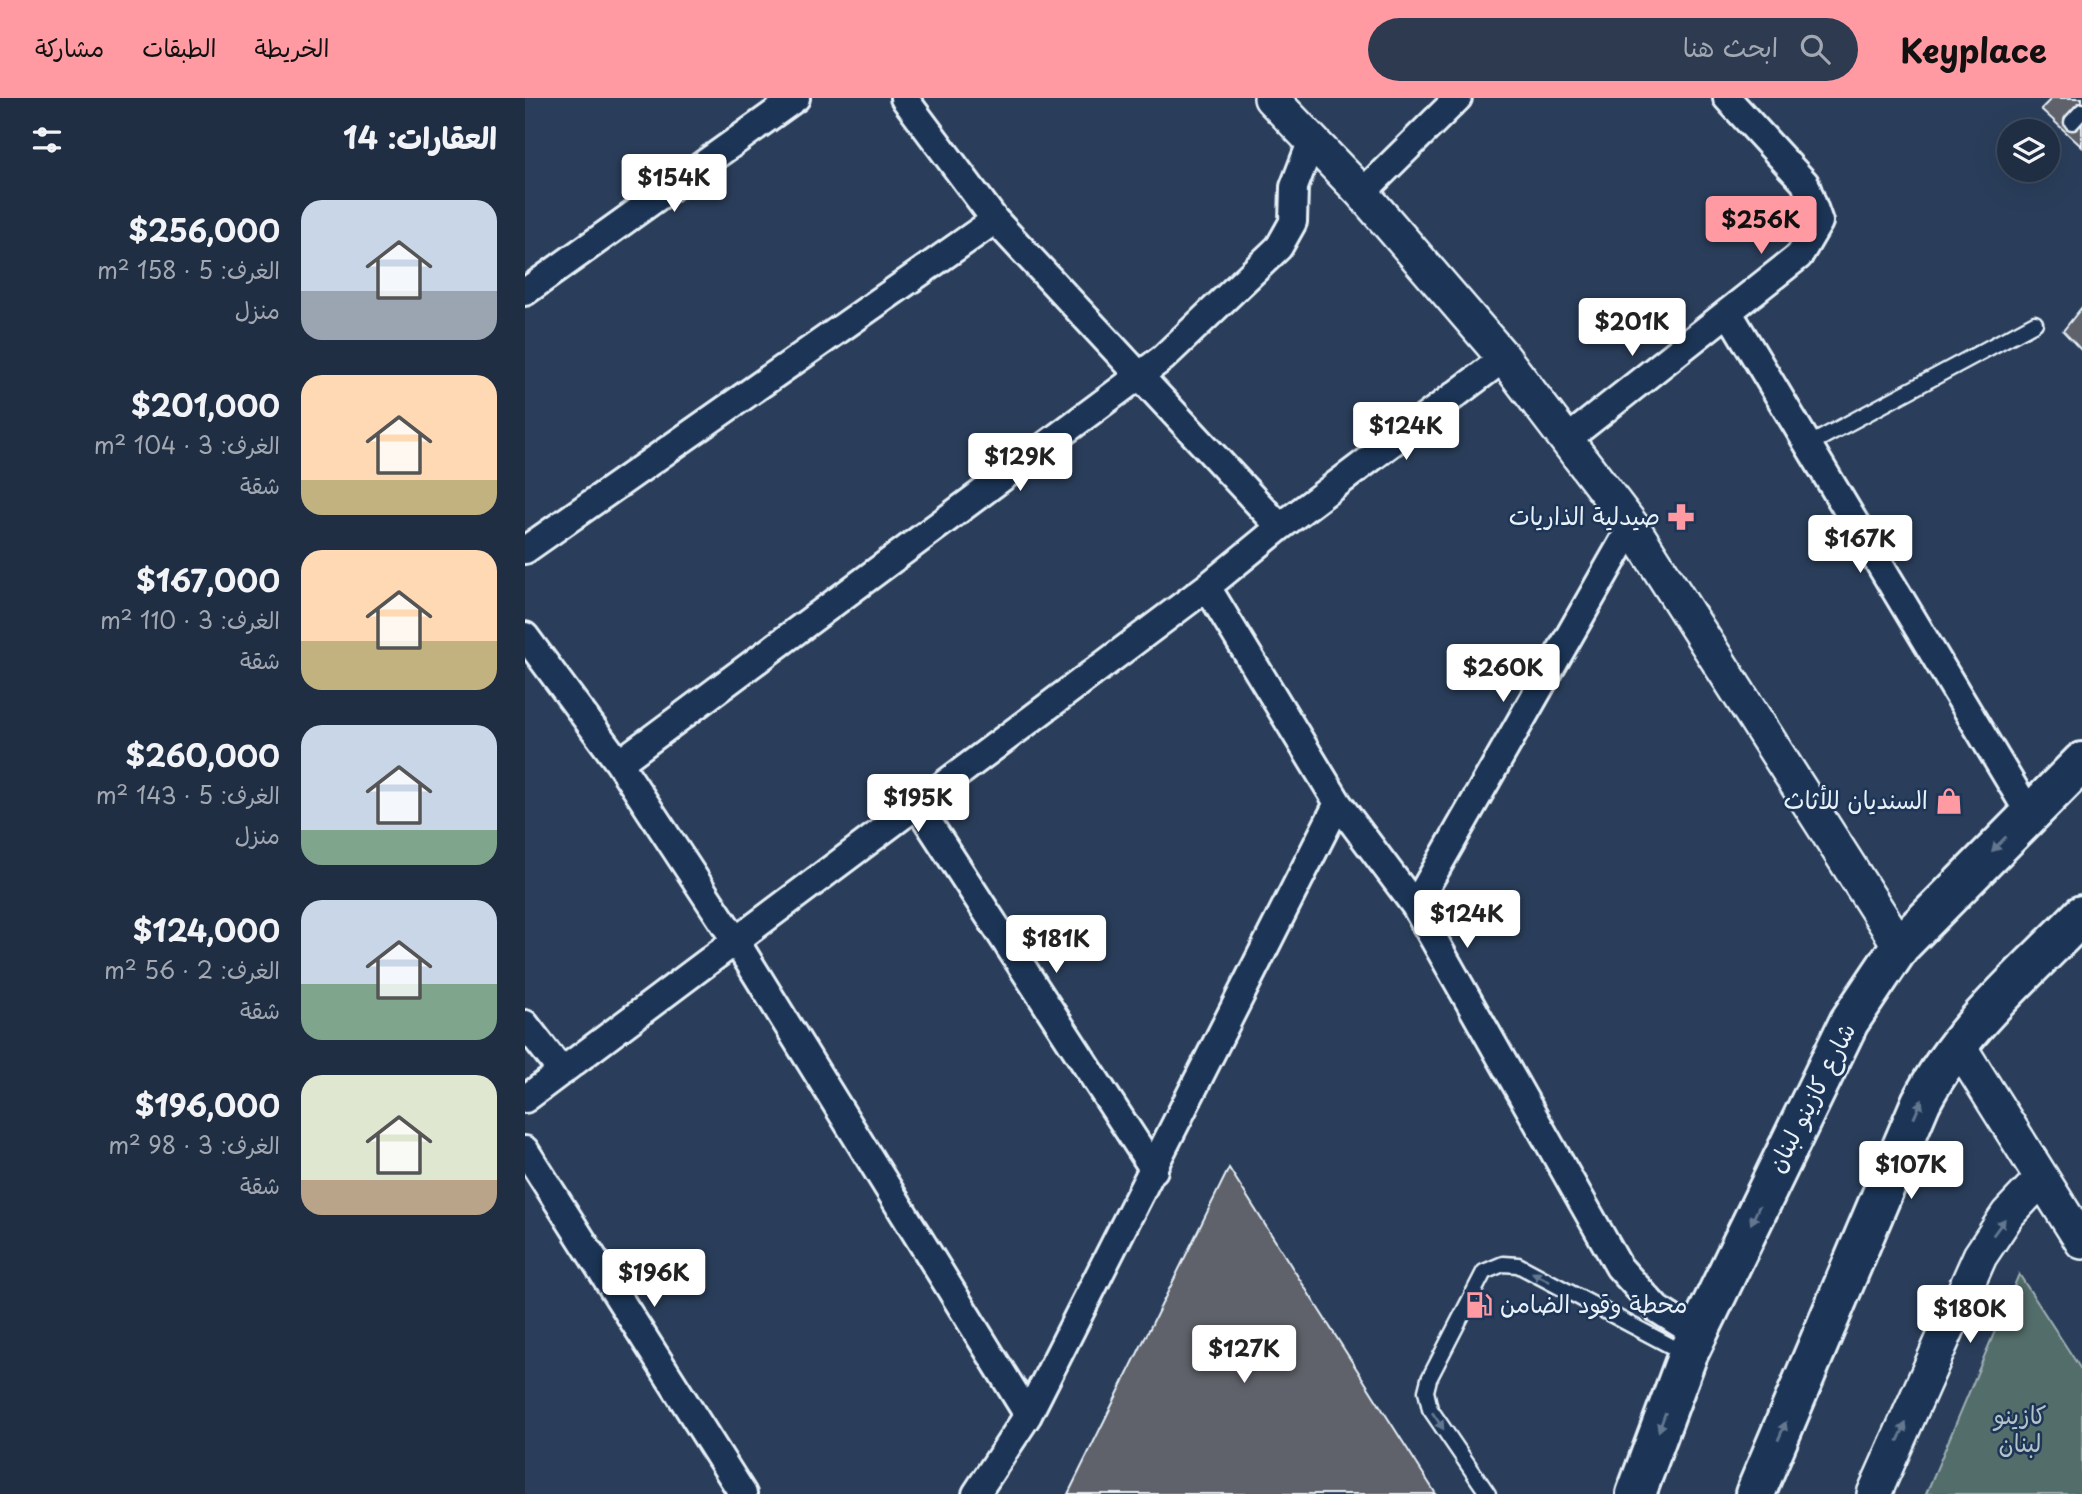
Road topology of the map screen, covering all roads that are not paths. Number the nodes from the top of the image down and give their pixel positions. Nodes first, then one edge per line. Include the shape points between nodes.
1 (796, 98) edge
2 (904, 98) edge
3 (1271, 98) edge
4 (1458, 98) edge
5 (1727, 98) edge
6 (1312, 140) junction
7 (1362, 193) junction
8 (995, 220) junction
9 (525, 292) edge
10 (1729, 313) junction
11 (2035, 324) dead end
12 (1504, 358) junction
13 (1138, 375) junction
14 (1565, 441) junction
15 (1810, 444) junction
16 (1632, 526) junction
17 (1280, 527) junction
18 (525, 550) edge
19 (1207, 587) junction
20 (525, 636) edge
21 (2082, 762) edge
22 (619, 763) junction
23 (1338, 803) junction
24 (917, 805) junction
25 (2029, 813) junction
26 (1415, 906) junction
27 (2082, 915) edge
28 (737, 943) junction
29 (1899, 946) junction
30 (525, 1024) edge
31 (1957, 1043) junction
32 (562, 1072) junction
33 (525, 1099) edge
34 (525, 1150) edge
35 (1154, 1170) junction
36 (2042, 1178) junction
37 (2082, 1242) edge
38 (1693, 1345) junction
39 (1028, 1415) junction
40 (743, 1494) edge
41 (976, 1494) edge
42 (1488, 1494) edge
43 (1636, 1494) edge
44 (1755, 1494) edge
45 (1874, 1494) edge

1 - 9 street
2 - 8 street
3 - 6 street
4 - 7 street
5 - 10 street via 1805,183 1819,222 1799,256
6 - 7 street
6 - 13 street via 1294,187 1293,222 1279,247 1163,358
7 - 12 street
8 - 13 street
8 - 18 street
10 - 14 street
10 - 15 street
11 - 15 lane
12 - 14 street
12 - 17 street
13 - 17 street
13 - 22 street
14 - 16 street
15 - 25 street
16 - 26 street
16 - 29 street
17 - 19 street
19 - 23 street
19 - 24 street
20 - 22 street
21 - 25 main road, شارع كازينو لبنان
22 - 28 street
23 - 26 street
23 - 35 street
24 - 28 street
24 - 35 street
25 -> 29 main road, شارع كازينو لبنان
26 - 38 street via 1619,1267
27 - 31 main road
28 - 32 street
28 - 39 street
29 -> 38 main road, شارع كازينو لبنان via 1849,1022 1806,1105
30 - 32 street
31 - 36 street
44 -> 31 main road via 1921,1102
32 - 33 street
34 - 40 street
35 - 39 street
36 - 37 street
45 -> 36 street via 1980,1256 2008,1214
38 -> 42 lane via 1518,1265 1503,1264 1484,1272 1426,1391 1430,1409
38 -> 43 main road, شارع كازينو لبنان
39 - 41 street

